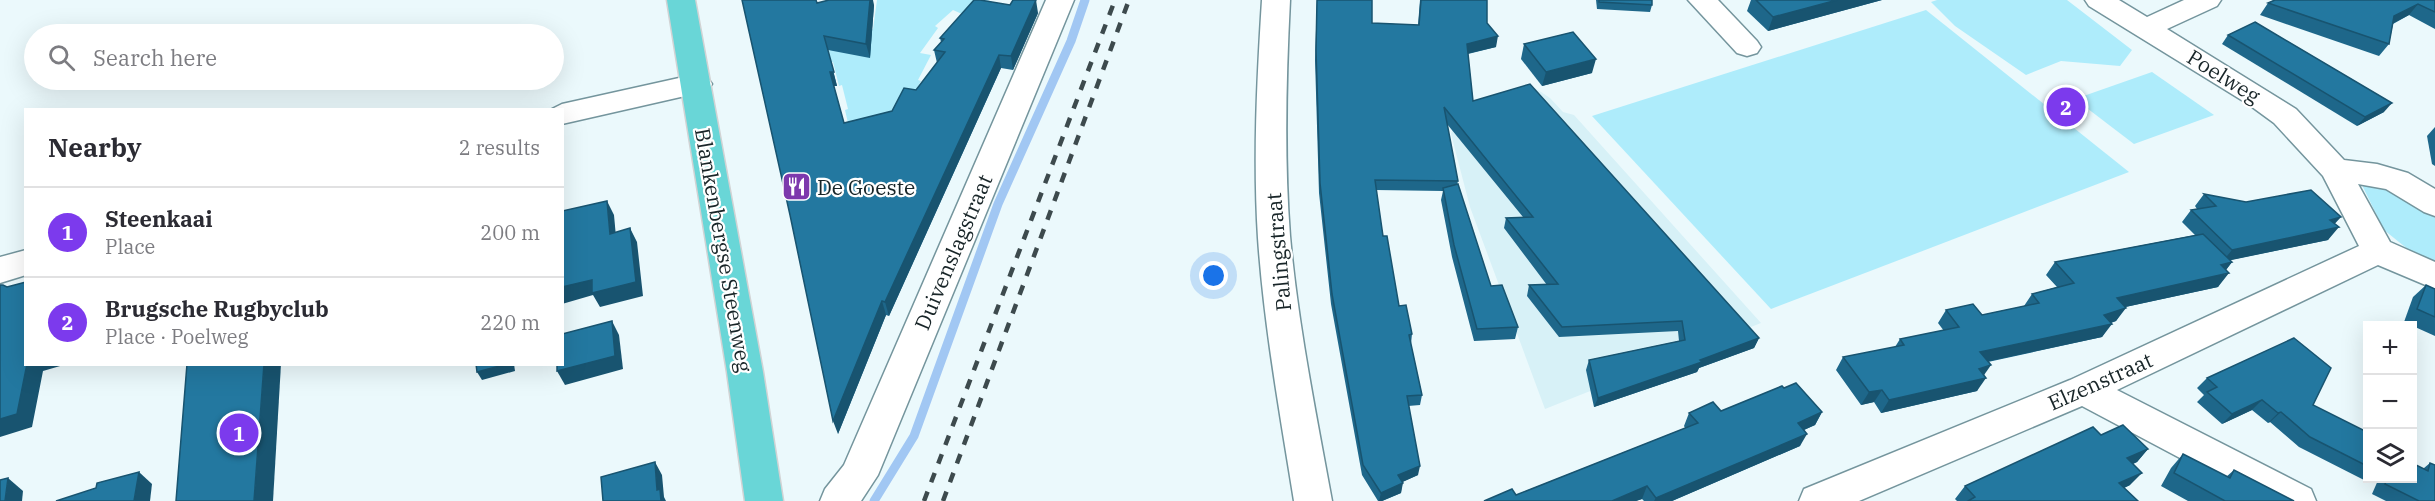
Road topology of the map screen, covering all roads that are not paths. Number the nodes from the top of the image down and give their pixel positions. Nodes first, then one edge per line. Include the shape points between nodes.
1 (681, 0) edge
2 (1060, 0) edge
3 (1276, 0) edge
4 (1702, 0) edge
5 (2099, 0) edge
6 (2207, 0) edge
7 (2146, 28) junction
8 (1748, 47) dead end
9 (697, 84) junction
10 (564, 114) edge
11 (2335, 170) junction
12 (2435, 204) edge
13 (2378, 251) junction
14 (24, 263) edge
15 (0, 270) edge
16 (2435, 276) edge
17 (2084, 390) junction
18 (764, 501) edge
19 (839, 501) edge
20 (1313, 501) edge
21 (1818, 501) edge
22 (2297, 501) edge

1 - 9 main road, Blankenbergse Steenweg
2 - 19 street, Duivenslagstraat via 858,475
3 - 20 street, Palingstraat via 1271,76 1272,201 1287,347
4 - 8 street
5 - 7 street, Poelweg
6 - 7 street
7 - 11 street, Poelweg via 2285,116
9 - 10 street
9 - 18 main road, Blankenbergse Steenweg
11 - 12 street via 2397,181
11 - 13 street, Poelweg
13 - 16 street
13 - 17 street, Elzenstraat
14 - 15 street
17 - 21 street, Elzenstraat
17 - 22 street

